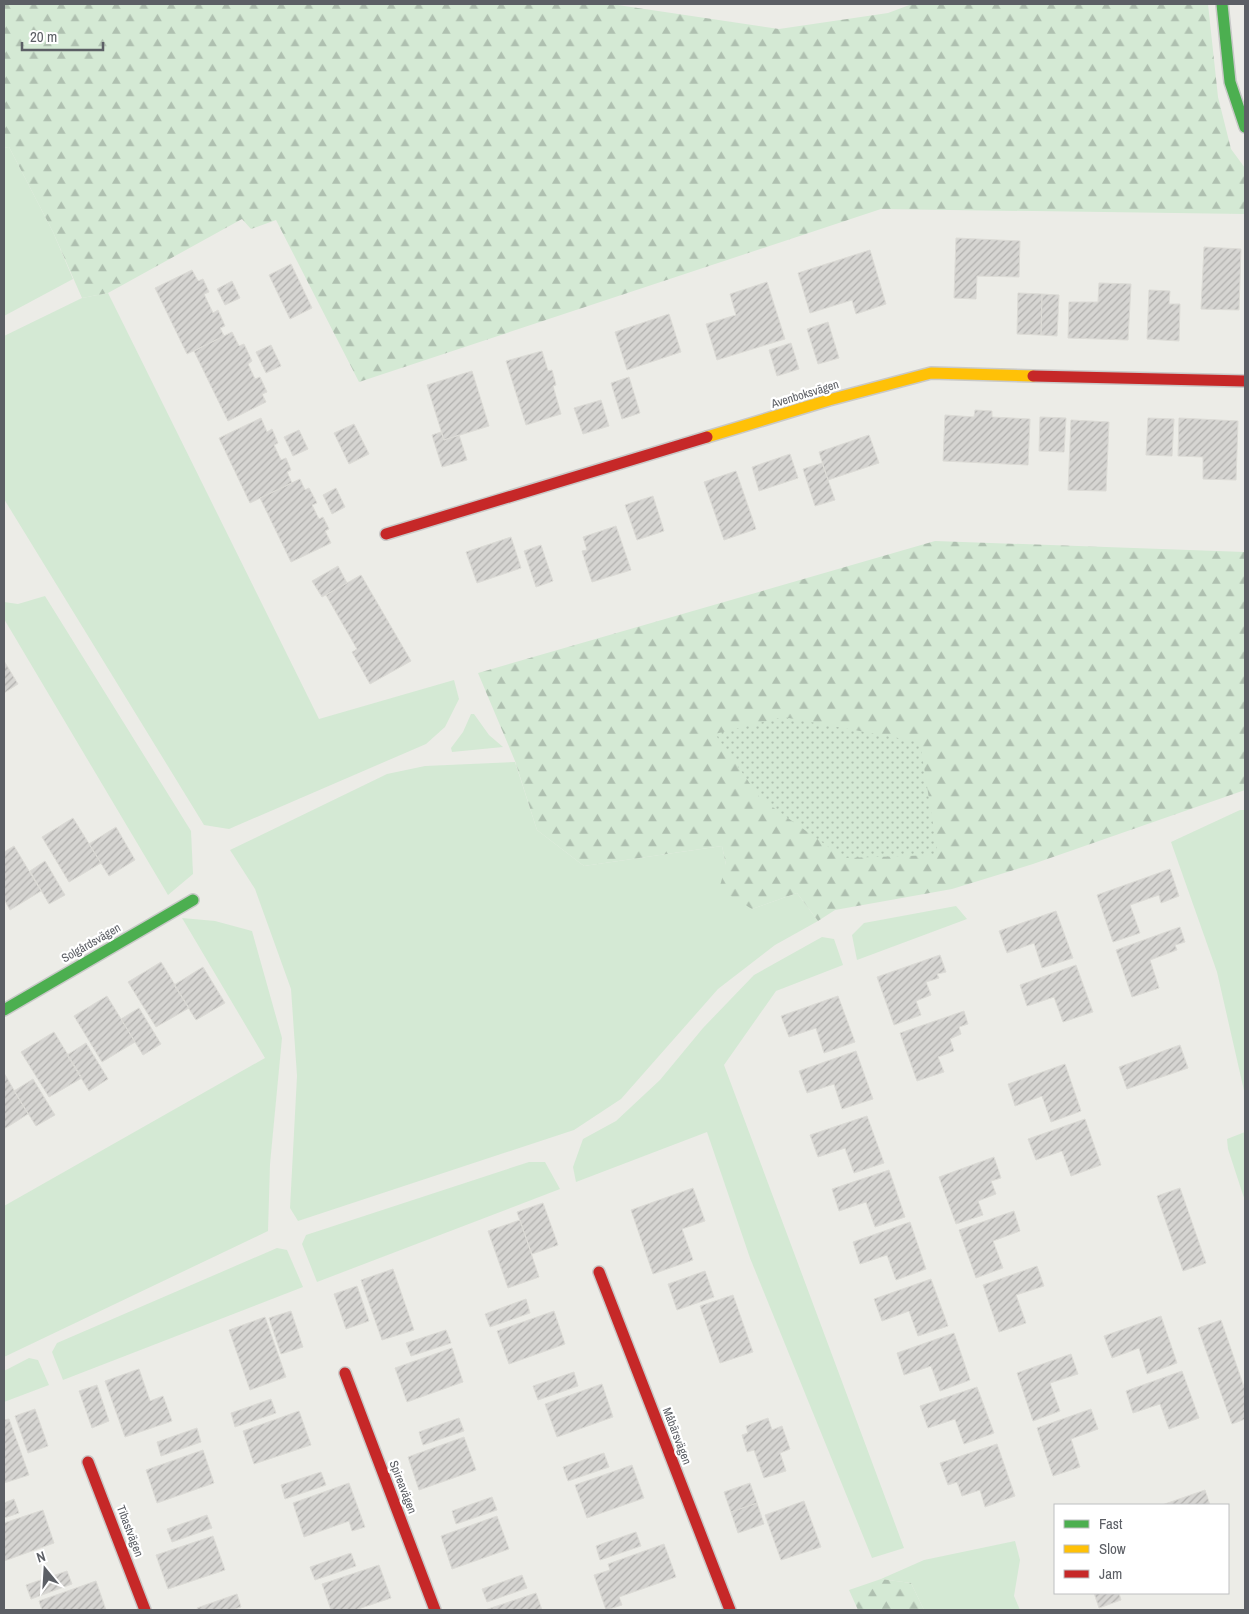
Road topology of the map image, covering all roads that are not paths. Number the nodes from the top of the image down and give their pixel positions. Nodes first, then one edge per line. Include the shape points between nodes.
1 (1222, 4) edge
2 (1245, 127) edge
3 (1245, 381) edge
4 (386, 534) dead end
5 (193, 900) dead end
6 (4, 1010) edge
7 (599, 1272) dead end
8 (345, 1373) dead end
9 (88, 1462) dead end
10 (146, 1610) edge
11 (435, 1610) edge
12 (730, 1610) edge

1 - 2 street via 1230,82
3 - 4 street, Avenboksvägen via 930,373 829,400
5 - 6 street, Solgårdsvägen
7 - 12 street, Måbärsvägen
8 - 11 street, Spireavägen
9 - 10 street, Tibastvägen

